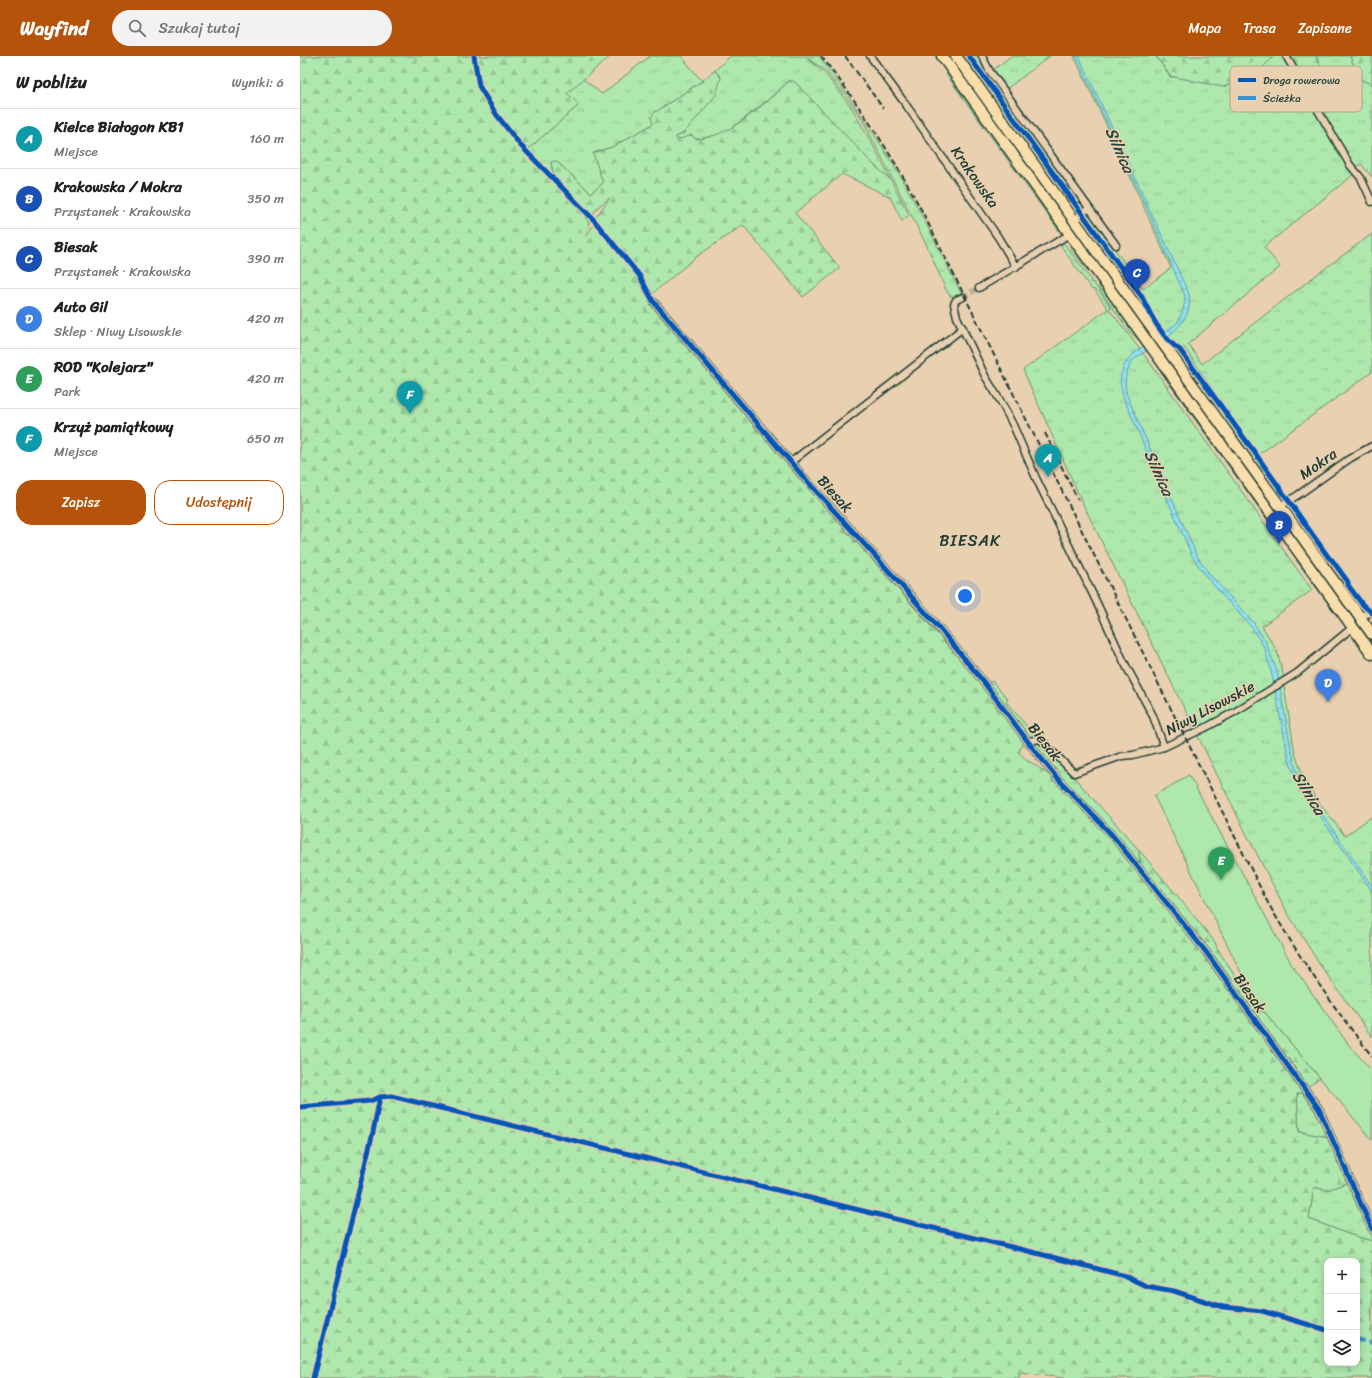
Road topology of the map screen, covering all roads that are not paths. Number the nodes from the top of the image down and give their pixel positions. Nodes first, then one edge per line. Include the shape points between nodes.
1 (870, 56) edge
2 (942, 56) edge
3 (956, 56) edge
4 (982, 56) edge
5 (1286, 56) edge
6 (1292, 66) edge
7 (1319, 112) edge
8 (1372, 202) edge
9 (1089, 208) junction
10 (1074, 220) junction
11 (1070, 234) junction
12 (1116, 245) dead end
13 (1016, 267) junction
14 (979, 288) tunnel mouth
15 (962, 297) tunnel mouth
16 (653, 301) dead end
17 (963, 328) junction
18 (1372, 446) edge
19 (791, 462) junction
20 (1280, 506) junction
21 (1372, 612) edge
22 (1358, 614) junction
23 (1353, 627) junction
24 (1372, 634) edge
25 (1372, 654) edge
26 (1028, 741) junction
27 (1164, 747) junction
28 (1372, 1230) edge

1 - 13 street, Krakowska via 998,237
2 - 11 main road
3 - 10 main road
4 - 9 street via 989,70
5 - 6 street
7 - 8 street via 1350,165 1361,178
9 - 10 street
9 - 12 street
10 - 20 main road
11 - 13 street
11 - 23 main road
13 - 14 street
15 - 17 street via 956,300 953,306
16 - 19 street, Biesak
17 - 19 street
17 - 27 street via 985,376 1014,427 1124,662 1153,716
18 - 20 street, Mokra via 1349,458
19 - 26 street, Biesak via 944,634
20 - 22 main road
21 - 22 street
22 - 24 main road
23 - 25 main road
23 - 27 street, Niwy Lisowskie via 1297,673 1274,688 1205,728
26 - 27 street, Niwy Lisowskie via 1040,739 1074,773 1122,756
26 - 28 street, Biesak via 1058,779 1113,836 1182,920 1318,1109

